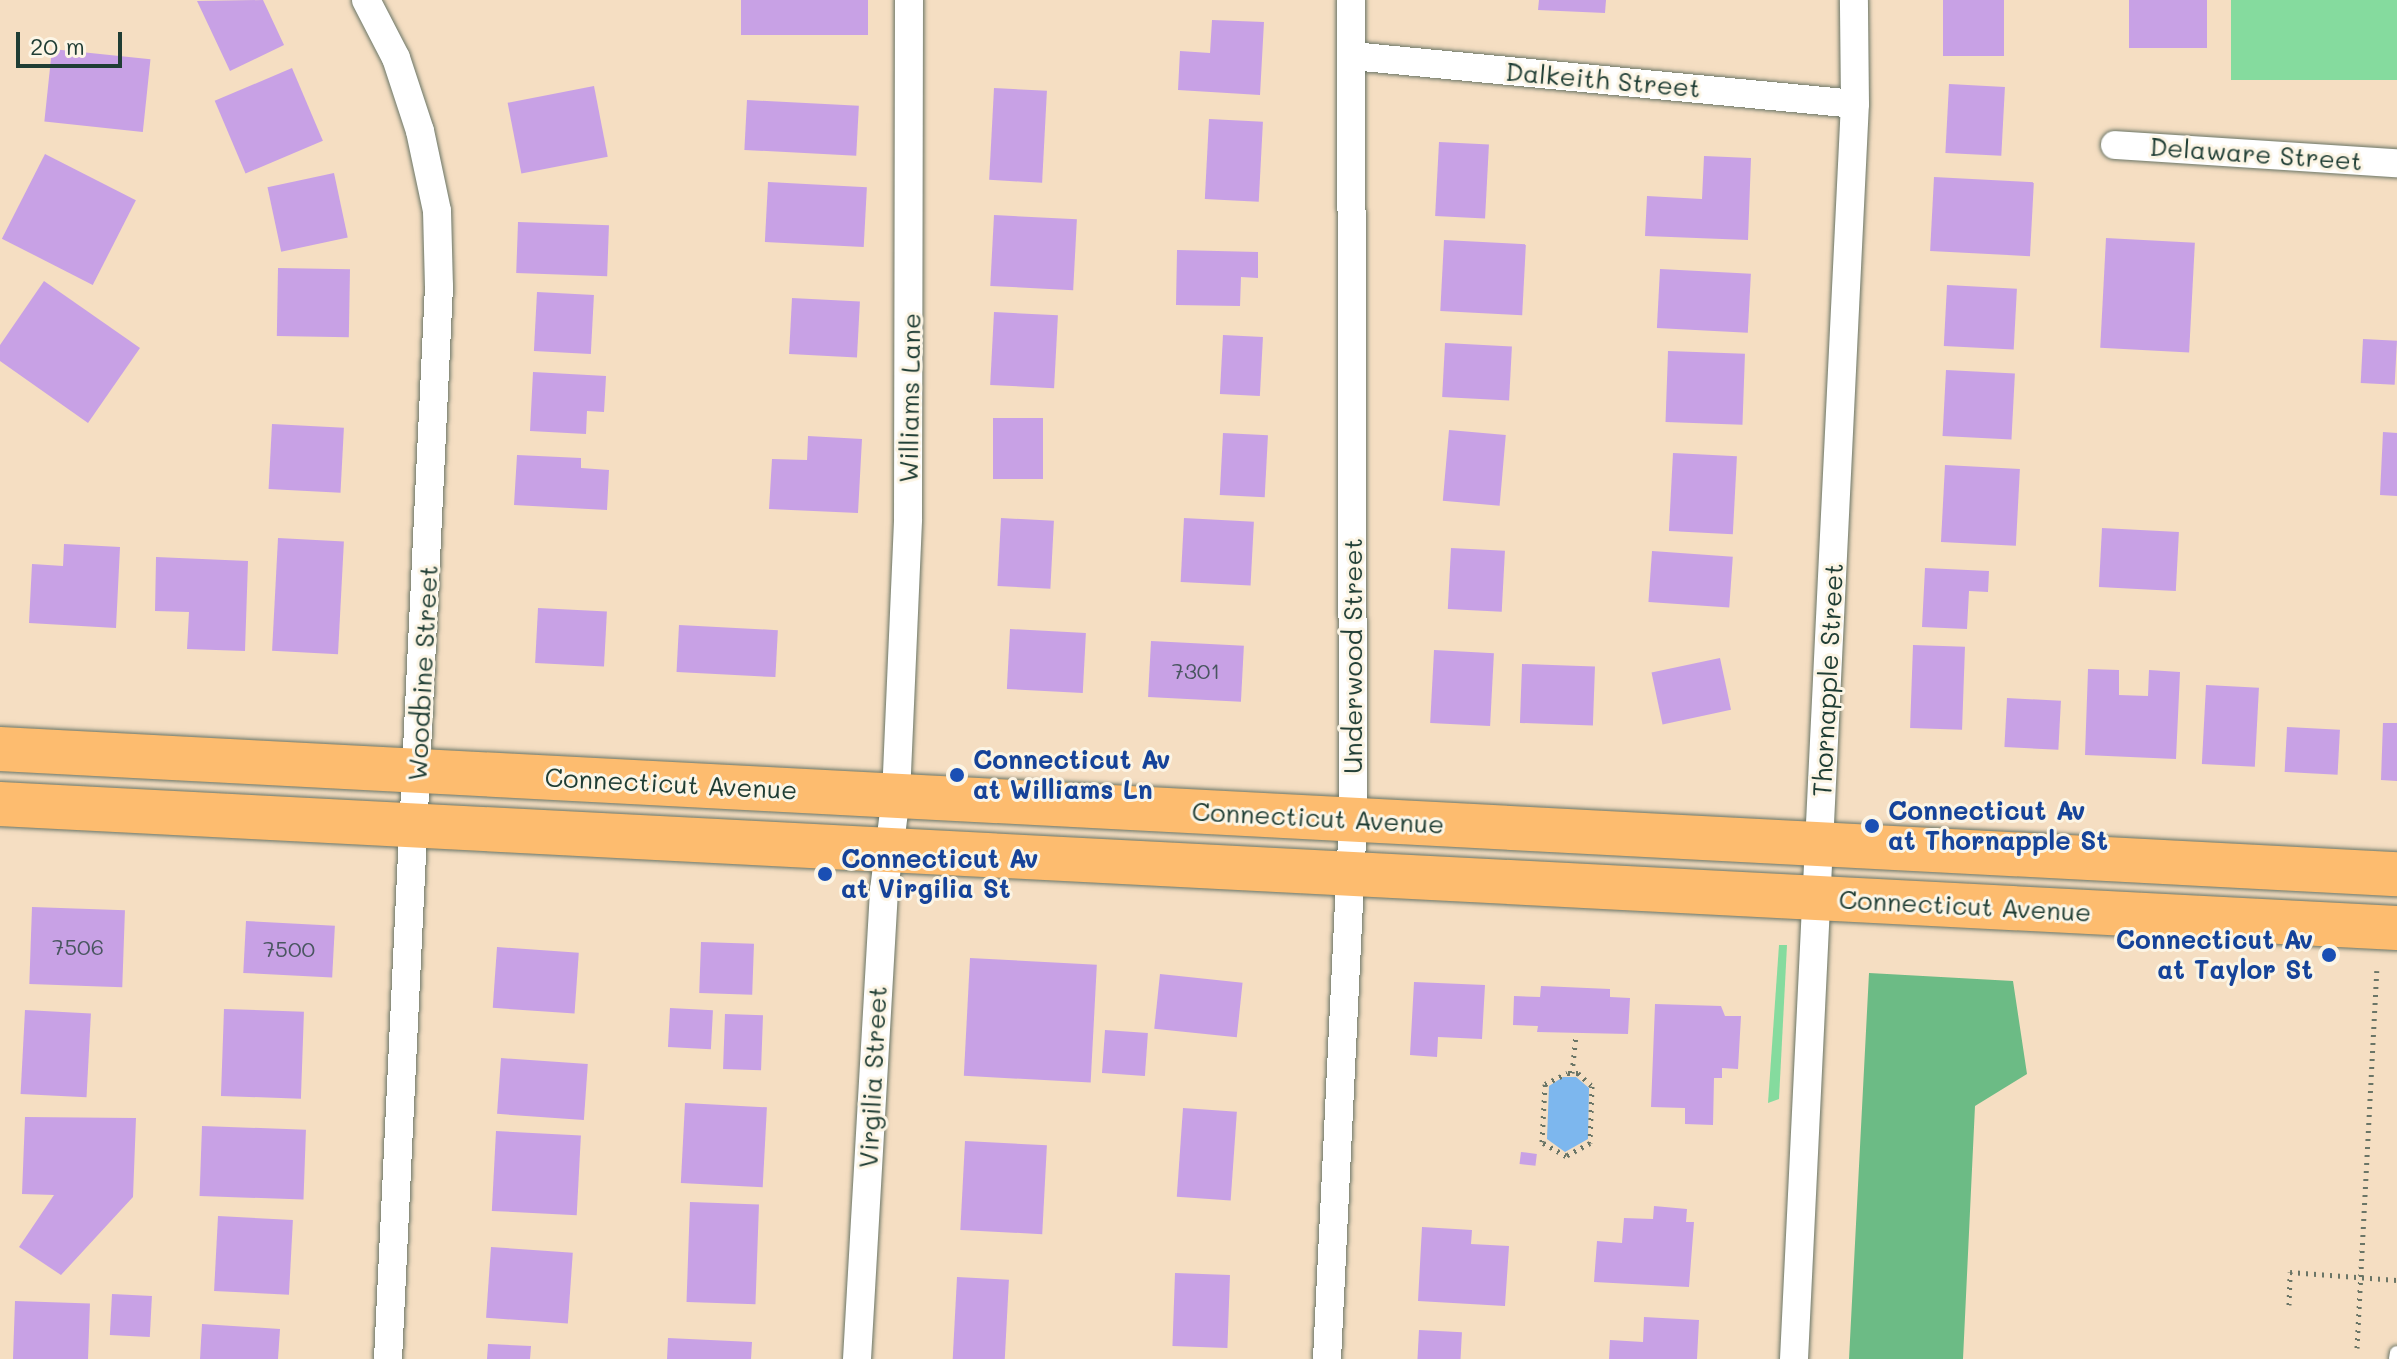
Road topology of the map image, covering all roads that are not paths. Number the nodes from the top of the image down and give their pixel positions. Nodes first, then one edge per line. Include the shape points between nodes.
1 (366, 0) edge
2 (909, 0) edge
3 (1351, 0) edge
4 (1854, 0) edge
5 (1352, 56) junction
6 (1855, 104) junction
7 (2115, 145) dead end
8 (2397, 163) edge
9 (0, 749) edge
10 (418, 771) junction
11 (896, 796) junction
12 (0, 804) edge
13 (1353, 820) junction
14 (416, 827) junction
15 (1820, 844) junction
16 (889, 850) junction
17 (1352, 874) junction
18 (2397, 874) edge
19 (1817, 899) junction
20 (2397, 928) edge
21 (2397, 1353) edge
22 (388, 1359) edge
23 (857, 1359) edge
24 (1327, 1359) edge
25 (1794, 1359) edge
26 (2396, 1359) edge

1 - 10 street, Woodbine Street via 406,87 437,211 439,286
2 - 11 street, Williams Lane via 911,369
3 - 5 street, Underwood Street
4 - 6 street, Thornapple Street
5 - 6 street, Dalkeith Street
5 - 13 street, Underwood Street
6 - 15 street, Thornapple Street
7 - 8 street, Delaware Street
9 - 10 main road, Connecticut Avenue
10 - 11 main road, Connecticut Avenue
10 - 14 street, Woodbine Street
11 - 13 main road, Connecticut Avenue
11 - 16 street, Virgilia Street
12 - 14 main road, Connecticut Avenue
13 - 15 main road, Connecticut Avenue
13 - 17 street, Underwood Street
14 - 16 main road, Connecticut Avenue
14 - 22 street, Woodbine Street
15 - 18 main road, Connecticut Avenue
15 - 19 street, Thornapple Street
16 - 17 main road, Connecticut Avenue
16 - 23 street, Virgilia Street
17 - 19 main road, Connecticut Avenue
17 - 24 street, Underwood Street
19 - 20 main road, Connecticut Avenue
19 - 25 street, Thornapple Street
21 - 26 lane

